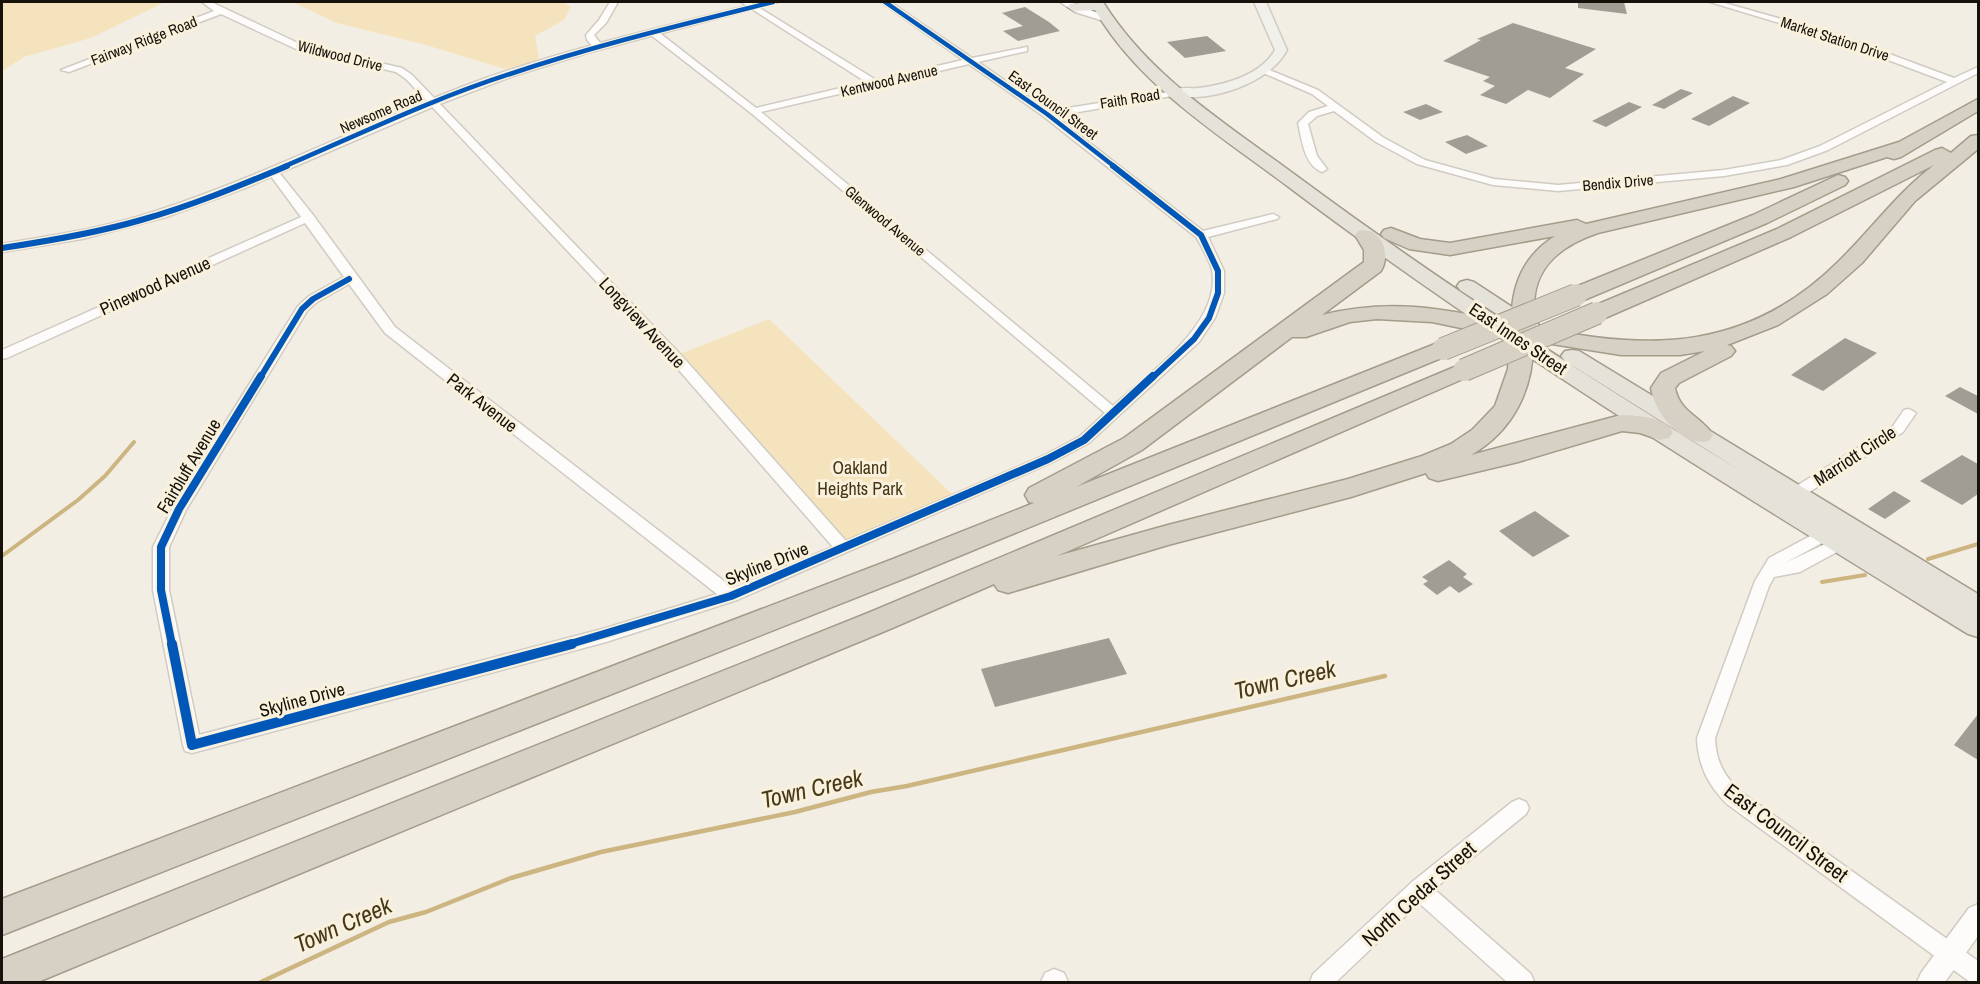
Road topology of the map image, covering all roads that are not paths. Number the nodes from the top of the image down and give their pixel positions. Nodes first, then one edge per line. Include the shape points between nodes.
1 (206, 2) edge
2 (614, 2) edge
3 (772, 2) edge
4 (885, 2) edge
5 (1097, 2) edge
6 (1110, 2) edge
7 (1260, 2) edge
8 (1714, 2) edge
9 (749, 4) edge
10 (1070, 4) edge
11 (221, 11) junction
12 (1107, 19) junction
13 (654, 33) junction
14 (1276, 40) junction
15 (599, 48) junction
16 (1024, 49) dead end
17 (970, 62) junction
18 (66, 70) dead end
19 (1978, 70) edge
20 (1264, 71) junction
21 (1955, 82) junction
22 (875, 84) junction
23 (1186, 90) junction
24 (435, 103) junction
25 (1978, 104) edge
26 (1337, 107) junction
27 (754, 111) junction
28 (1047, 114) junction
29 (1978, 138) edge
30 (1909, 146) junction
31 (1322, 169) dead end
32 (273, 172) junction
33 (1696, 204) junction
34 (309, 217) junction
35 (1273, 217) dead end
36 (1391, 234) junction
37 (1201, 235) junction
38 (1365, 235) junction
39 (2, 248) edge
40 (349, 279) junction
41 (1810, 297) junction
42 (1523, 333) junction
43 (2, 355) edge
44 (1201, 394) junction
45 (1113, 413) junction
46 (1909, 413) dead end
47 (1660, 432) junction
48 (1700, 435) junction
49 (1795, 494) junction
50 (1305, 501) junction
51 (1833, 538) junction
52 (844, 549) junction
53 (903, 567) junction
54 (731, 596) junction
55 (1978, 607) edge
56 (879, 621) junction
57 (1978, 627) edge
58 (192, 745) joint
59 (1519, 808) dead end
60 (1419, 889) junction
61 (2, 916) edge
62 (1978, 916) edge
63 (1951, 954) junction
64 (1978, 974) edge
65 (2, 978) edge
66 (1322, 982) edge
67 (1523, 982) edge
68 (1930, 982) edge

1 - 11 street, Wildwood Drive
2 - 15 street via 590,35
3 - 9 street, Newsome Road
4 - 17 street, East Council Street
5 - 10 main road via 1092,8
5 - 12 main road, East Innes Street
6 - 23 main road, East Innes Street via 1137,40
7 - 14 main road
8 - 21 street, Market Station Drive via 1835,37
9 - 13 street, Newsome Road
9 - 22 street
10 - 12 street
11 - 18 street, Fairway Ridge Road
11 - 24 street, Wildwood Drive via 299,46 399,70
12 - 23 main road, East Innes Street via 1134,53
13 - 15 street, Newsome Road
13 - 27 street, Glenwood Avenue
14 - 20 main road via 1280,53
14 - 23 main road, Faith Road via 1267,57 1253,67
15 - 24 street, Newsome Road via 513,73
16 - 17 street, Kentwood Avenue
17 - 22 street, Kentwood Avenue
17 - 28 street, East Council Street
19 - 21 street, Bendix Drive
20 - 23 main road, Faith Road via 1241,82
20 - 26 street, Bendix Drive via 1306,87
21 - 26 street, Bendix Drive via 1824,148 1783,162 1724,173 1573,188 1510,184 1434,166 1389,146
22 - 27 street, Kentwood Avenue
23 - 28 street, Faith Road
23 - 36 main road, East Innes Street
23 - 38 main road, East Innes Street via 1290,180
24 - 32 street, Newsome Road
24 - 52 street, Longview Avenue via 675,358
25 - 30 highway
26 - 31 street via 1313,114 1303,123 1312,157
27 - 45 street, Glenwood Avenue
28 - 37 street, East Council Street
29 - 41 highway via 1910,195 1839,273
29 - 56 highway, bridge via 1784,233
30 - 33 highway via 1787,183
30 - 53 highway, bridge via 1760,219
32 - 34 street, Park Avenue
32 - 39 street, Newsome Road via 142,220
33 - 36 highway via 1450,249 1420,246
33 - 42 highway via 1602,226 1555,246 1536,264 1527,280
34 - 40 street, Park Avenue
34 - 43 street, Pinewood Avenue
35 - 37 street
36 - 42 main road, East Innes Street
37 - 45 street, Skyline Drive via 1218,272 1218,292 1209,318 1194,339
38 - 42 main road, East Innes Street
38 - 44 highway via 1376,253 1373,266
40 - 54 street, Park Avenue via 390,330
40 - 58 street, Fairbluff Avenue via 302,309 179,509 161,547 162,590
41 - 42 highway via 1746,331 1687,348 1620,350
41 - 48 highway via 1773,325 1666,381 1663,390 1667,404
42 - 44 highway via 1425,314 1377,312 1341,317 1297,333
42 - 47 main road, East Innes Street
42 - 48 main road, East Innes Street
42 - 50 highway via 1515,395 1501,417 1480,437 1436,460
44 - 53 highway via 1114,455 937,545
45 - 52 street, Skyline Drive via 1084,440 1048,459
46 - 49 street, Marriott Circle via 1898,429
47 - 50 highway via 1644,425 1621,423 1497,459
47 - 51 main road, East Innes Street
48 - 49 main road, East Innes Street
49 - 55 main road, East Innes Street
50 - 56 highway via 1095,555
51 - 57 main road, East Innes Street
51 - 63 street, East Council Street via 1794,568 1770,572 1760,588 1707,738 1710,769 1734,798
52 - 54 street, Skyline Drive
53 - 61 highway
54 - 58 street, Skyline Drive via 606,634
56 - 65 highway
59 - 60 street, North Cedar Street
60 - 66 street, North Cedar Street
60 - 67 street
62 - 63 street
63 - 64 street, East Council Street
63 - 68 street

